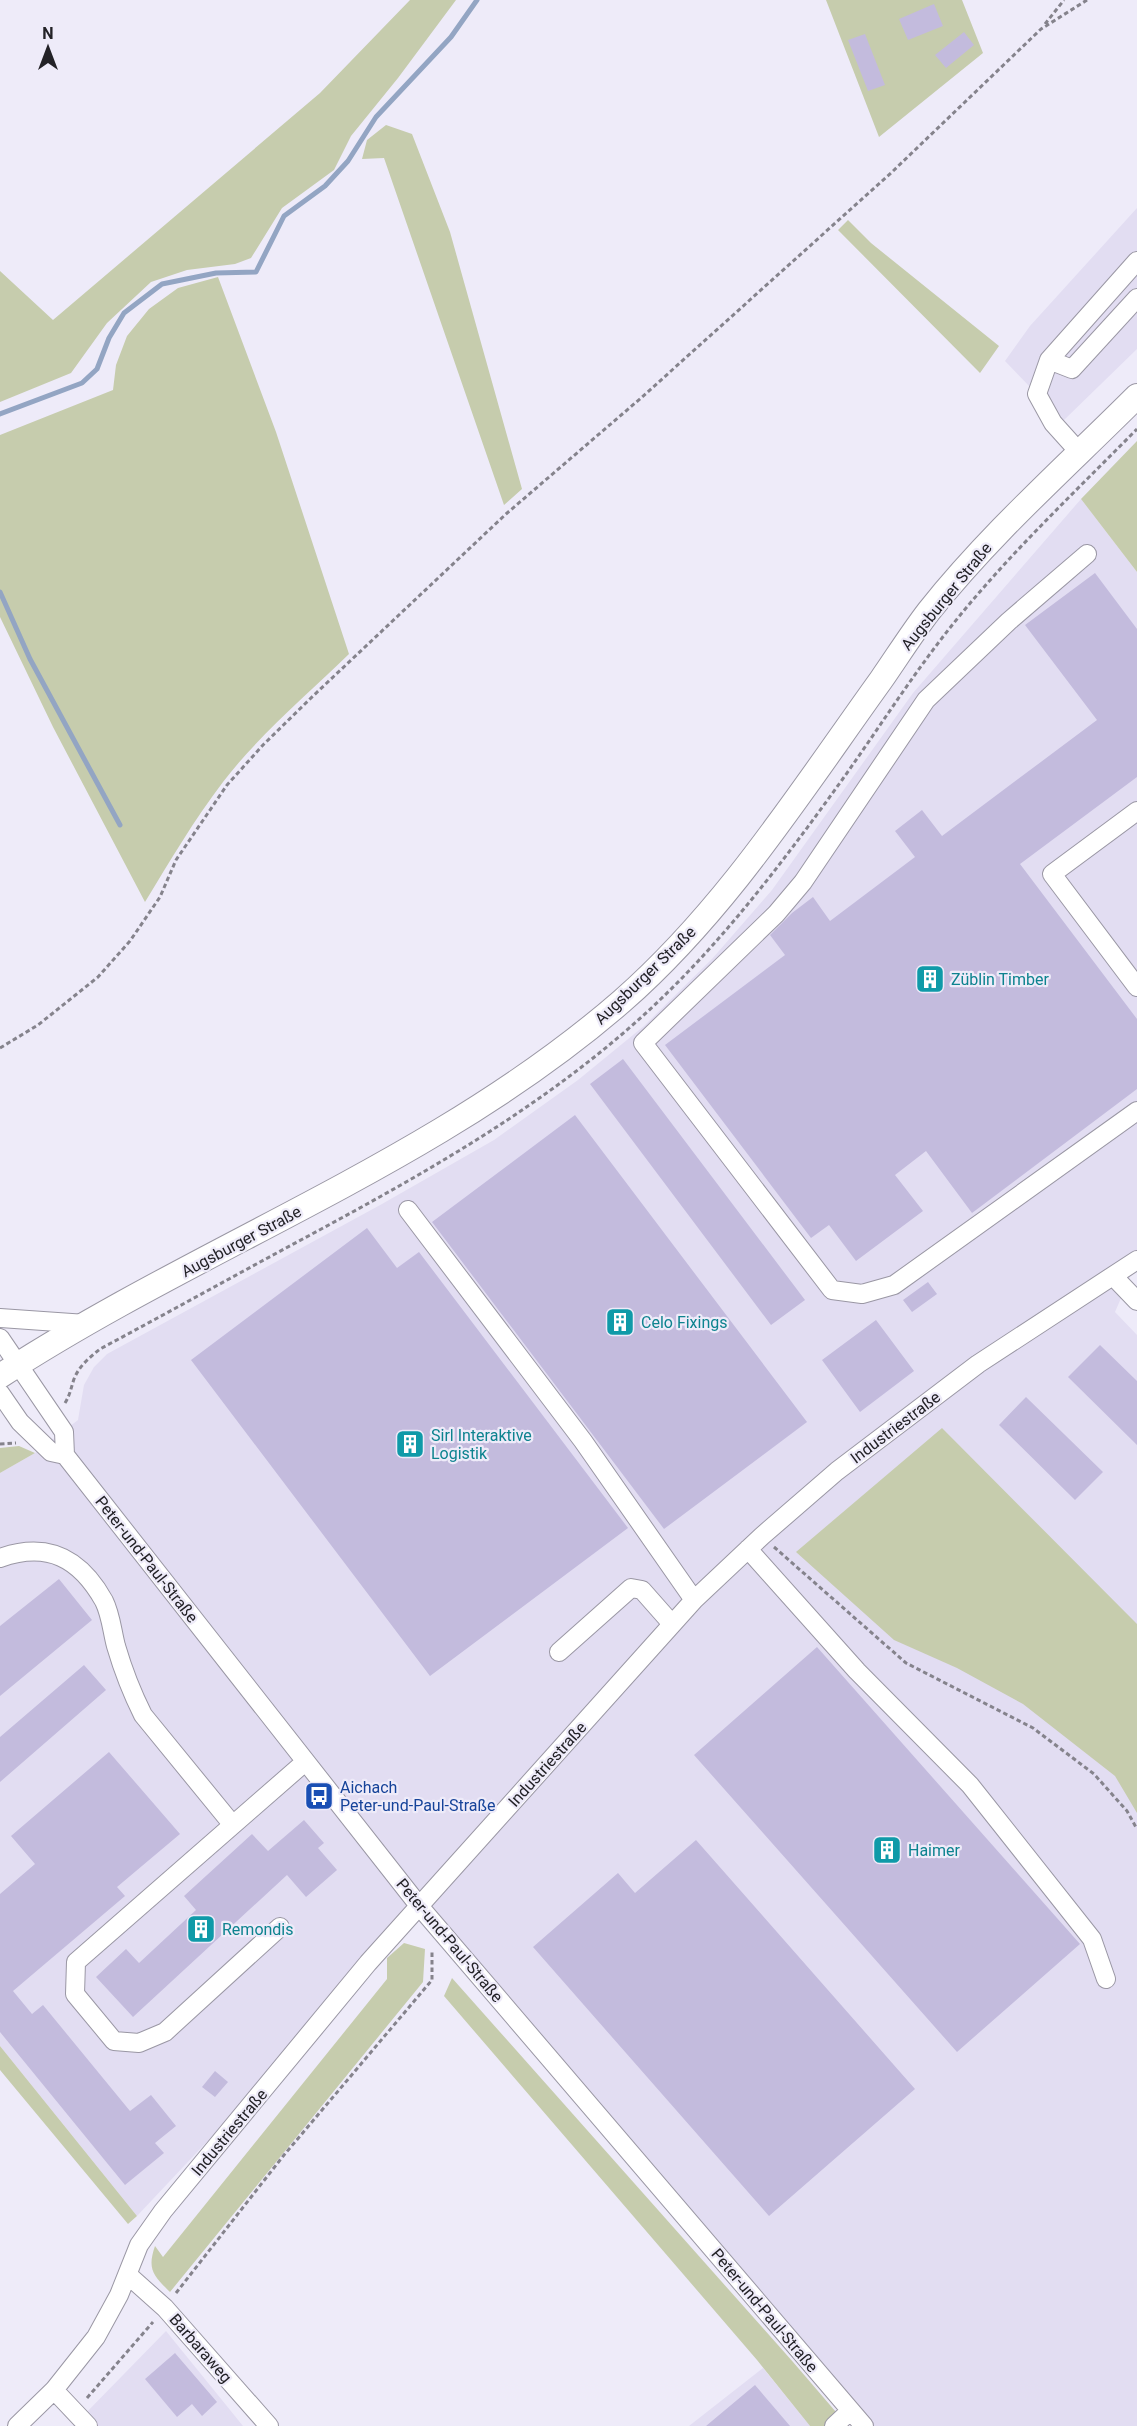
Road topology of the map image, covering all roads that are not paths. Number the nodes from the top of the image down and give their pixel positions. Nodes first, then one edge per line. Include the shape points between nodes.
1 (1137, 261) edge
2 (1137, 298) edge
3 (1048, 360) junction
4 (1137, 396) edge
5 (1080, 453) junction
6 (1087, 554) dead end
7 (1137, 811) edge
8 (1137, 987) edge
9 (1137, 1111) edge
10 (408, 1210) dead end
11 (1137, 1260) edge
12 (1113, 1276) junction
13 (1137, 1301) edge
14 (0, 1318) edge
15 (86, 1324) junction
16 (0, 1338) edge
17 (9, 1370) edge
18 (0, 1393) edge
19 (20, 1422) junction
20 (0, 1423) edge
21 (66, 1455) junction
22 (748, 1549) junction
23 (0, 1558) edge
24 (694, 1600) junction
25 (672, 1624) junction
26 (559, 1652) dead end
27 (304, 1762) junction
28 (232, 1824) junction
29 (426, 1913) junction
30 (280, 1927) dead end
31 (1106, 1979) dead end
32 (128, 2275) junction
33 (54, 2390) junction
34 (850, 2410) junction
35 (17, 2426) edge
36 (88, 2426) edge
37 (269, 2426) edge
38 (834, 2426) edge
39 (864, 2426) edge

1 - 3 street
2 - 3 street via 1072,369
3 - 5 street via 1037,394 1053,423
4 - 5 main road, Augsburger Straße
5 - 15 main road, Augsburger Straße via 981,551 928,612 753,858 684,941 622,1000 553,1057 474,1112
6 - 9 street via 926,700 803,882 776,914 643,1043 832,1290 862,1294 894,1285
7 - 8 street via 1052,874
10 - 24 street via 583,1441
11 - 12 street, Industriestraße
12 - 13 street
12 - 22 street, Industriestraße via 978,1364 837,1471
14 - 15 street
15 - 17 main road, Augsburger Straße
16 - 17 street, Peter-und-Paul-Straße
17 - 21 street, Peter-und-Paul-Straße via 53,1415 64,1432
18 - 19 street, Peter-und-Paul-Straße
19 - 20 street
19 - 21 street, Peter-und-Paul-Straße via 51,1452
21 - 27 street, Peter-und-Paul-Straße
22 - 24 street, Industriestraße
22 - 31 street via 857,1671 970,1785 1092,1939
23 - 28 street via 16,1552 41,1552 77,1564 104,1601 133,1696 143,1715
24 - 25 street, Industriestraße
25 - 26 street via 642,1590 632,1588
25 - 29 street, Industriestraße
27 - 28 street
27 - 29 street, Peter-und-Paul-Straße
28 - 30 street via 76,1962 75,1994 114,2041 139,2043 165,2032
29 - 32 street, Industriestraße via 369,1963 163,2211 139,2245
29 - 34 street, Peter-und-Paul-Straße
32 - 33 street, Industriestraße via 96,2337
32 - 37 street, Barbaraweg via 165,2308
33 - 35 street, Industriestraße
33 - 36 street
34 - 38 street
34 - 39 street, Peter-und-Paul-Straße

